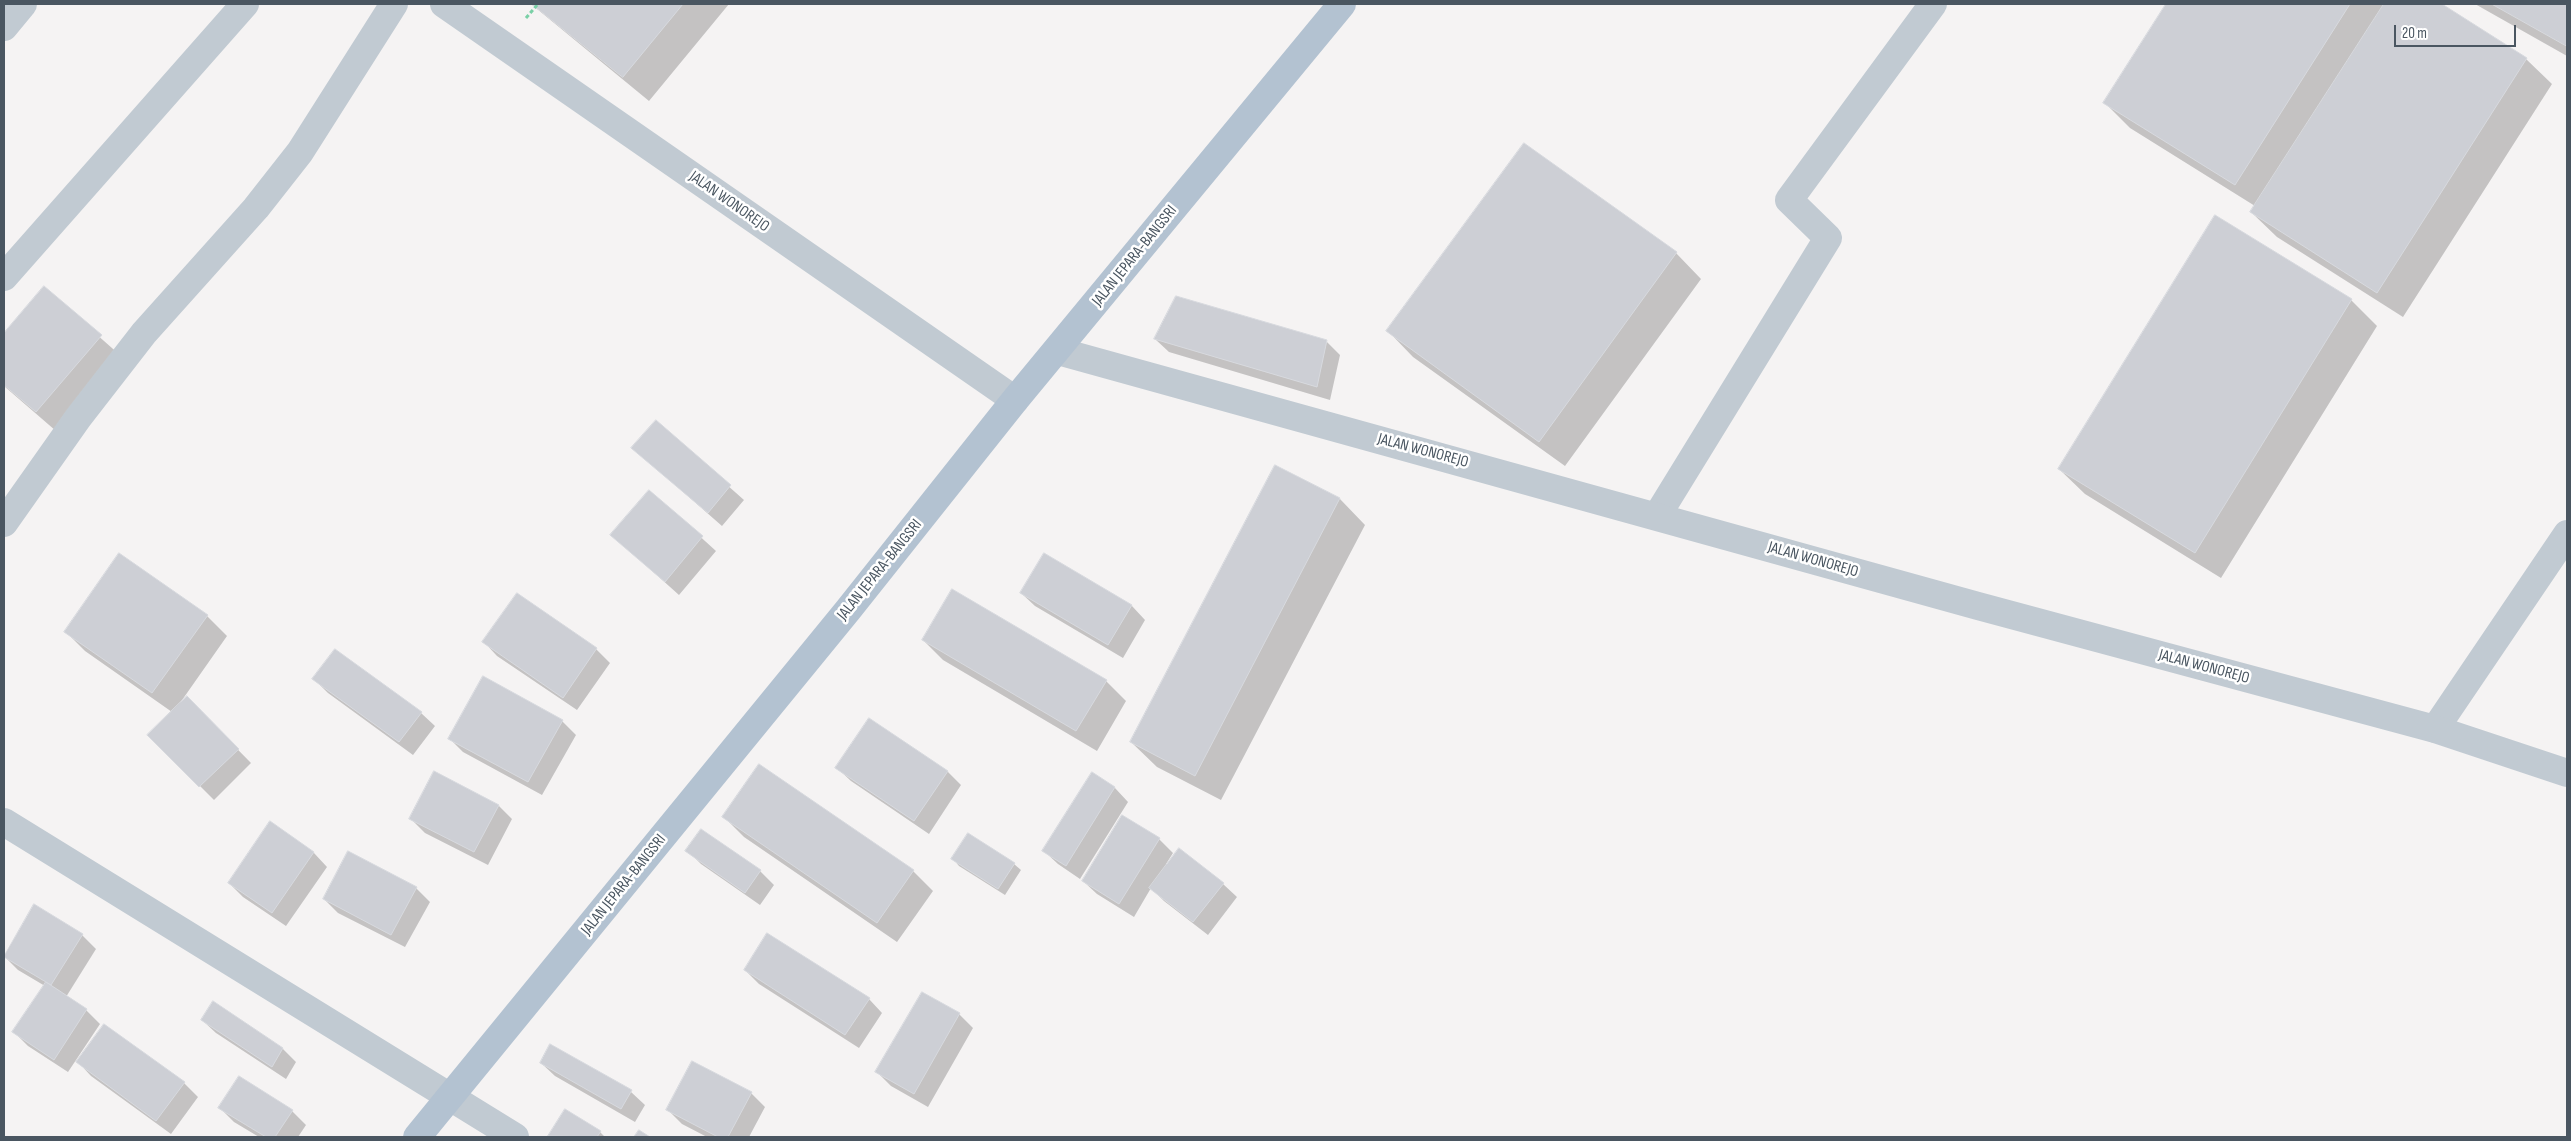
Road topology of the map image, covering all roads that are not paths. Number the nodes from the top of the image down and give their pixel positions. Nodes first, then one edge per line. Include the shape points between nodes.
1 (23, 4) edge
2 (245, 4) edge
3 (394, 4) edge
4 (444, 4) edge
5 (1342, 4) edge
6 (1933, 4) edge
7 (4, 27) edge
8 (4, 277) edge
9 (1058, 351) junction
10 (1015, 400) junction
11 (1657, 516) junction
12 (4, 523) edge
13 (2567, 534) edge
14 (2435, 729) junction
15 (2567, 773) edge
16 (4, 822) edge
17 (451, 1097) junction
18 (417, 1137) edge
19 (515, 1137) edge

1 - 7 street
2 - 8 street
3 - 12 street via 300,152 256,208 144,332
4 - 10 street, JALAN WONOREJO
5 - 9 main road, JALAN JEPARA-BANGSRI
6 - 11 street via 1789,200 1828,238
9 - 10 main road, JALAN JEPARA-BANGSRI
9 - 11 street, JALAN WONOREJO
10 - 17 main road, JALAN JEPARA-BANGSRI
11 - 14 street, JALAN WONOREJO
13 - 14 street
14 - 15 street, JALAN WONOREJO
16 - 17 street
17 - 18 main road, JALAN JEPARA-BANGSRI
17 - 19 street

